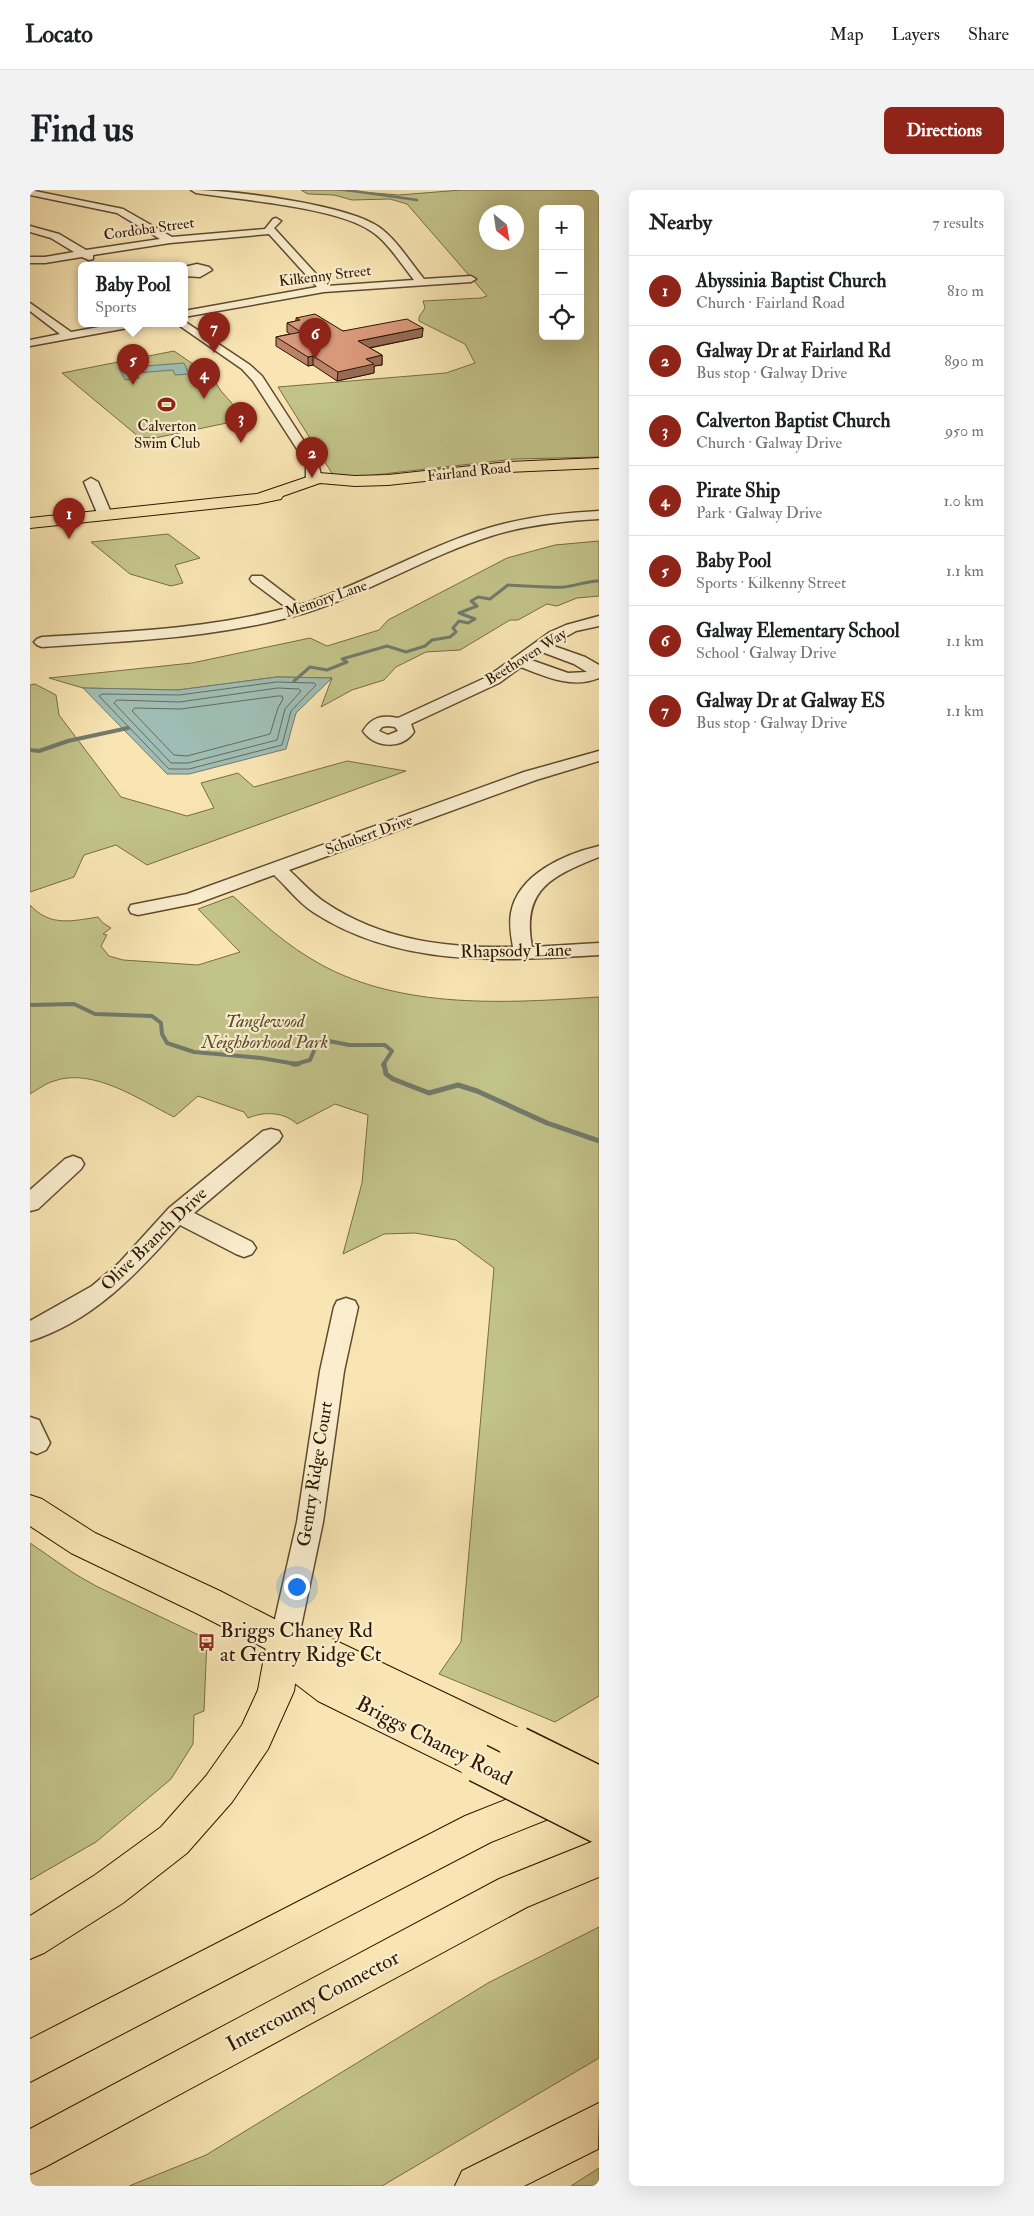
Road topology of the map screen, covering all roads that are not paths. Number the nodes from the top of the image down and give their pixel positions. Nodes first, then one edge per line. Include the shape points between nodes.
1 (196, 190) edge
2 (30, 192) edge
3 (300, 206) junction
4 (30, 229) edge
5 (272, 231) junction
6 (170, 240) junction
7 (84, 254) junction
8 (30, 260) edge
9 (96, 262) dead end
10 (472, 279) dead end
11 (421, 282) junction
12 (324, 289) junction
13 (30, 306) edge
14 (188, 313) edge
15 (117, 327) edge
16 (188, 327) edge
17 (69, 336) junction
18 (30, 343) edge
19 (312, 463) junction
20 (599, 465) edge
21 (91, 482) dead end
22 (336, 482) junction
23 (313, 484) junction
24 (105, 515) junction
25 (599, 515) edge
26 (30, 522) edge
27 (257, 579) dead end
28 (298, 610) junction
29 (599, 621) edge
30 (34, 643) edge
31 (540, 646) junction
32 (520, 661) junction
33 (400, 723) dead end
34 (599, 756) edge
35 (599, 851) edge
36 (277, 868) junction
37 (138, 909) dead end
38 (599, 949) edge
39 (524, 953) junction
40 (272, 1136) dead end
41 (73, 1164) dead end
42 (30, 1202) edge
43 (177, 1214) junction
44 (244, 1248) dead end
45 (346, 1307) dead end
46 (30, 1332) edge
47 (30, 1509) edge
48 (284, 1641) junction
49 (599, 1780) edge
50 (599, 1786) edge
51 (599, 1824) edge
52 (599, 1858) edge
53 (30, 1939) edge
54 (30, 2061) edge
55 (599, 2124) edge
56 (30, 2152) edge
57 (478, 2186) edge

1 - 3 street
2 - 6 street via 120,211
3 - 5 street via 273,222 269,228
3 - 11 street via 344,215 374,228
4 - 7 street via 55,236
5 - 6 street, Cordoba Street
5 - 12 street
6 - 7 street, Cordoba Street
7 - 8 street, Cordoba Street
7 - 9 street
10 - 11 street, Kilkenny Street
11 - 12 street, Kilkenny Street
12 - 14 street, Kilkenny Street
13 - 17 street
15 - 17 street
16 - 19 street via 258,379
17 - 18 street
19 - 22 street
19 - 23 street
20 - 22 main road, Fairland Road
21 - 24 street
22 - 23 main road, Fairland Road via 329,492
23 - 24 main road via 257,498
24 - 26 main road
25 - 28 street, Memory Lane via 559,518 493,531 468,539 352,592
27 - 28 street
28 - 30 street, Memory Lane via 202,630
29 - 31 street, Beethoven Way via 571,628
31 - 32 street, Beethoven Way
31 - 32 street via 586,664 597,673 584,679 572,679
32 - 33 street, Beethoven Way via 493,680
34 - 36 street, Schubert Drive via 530,776
35 - 39 street via 561,865 534,884 521,902 518,914 519,937
36 - 37 street, Schubert Drive via 191,899
36 - 39 street, Rhapsody Lane via 319,906 363,931 441,951
38 - 39 street, Rhapsody Lane
40 - 43 street, Olive Branch Drive
41 - 42 street
43 - 44 street
43 - 46 street, Olive Branch Drive via 127,1269 100,1292
45 - 48 street, Gentry Ridge Court via 332,1371 310,1522
47 - 48 main road, Briggs Chaney Road via 83,1542
48 - 50 main road, Briggs Chaney Road, bridge via 316,1648
48 - 51 main road, Briggs Chaney Road, bridge via 300,1667 331,1689
48 - 53 main road via 276,1691 255,1737 218,1789 174,1840 109,1889
49 - 54 main road via 478,1829
52 - 56 main road, Intercounty Connector via 513,1893
55 - 57 main road

